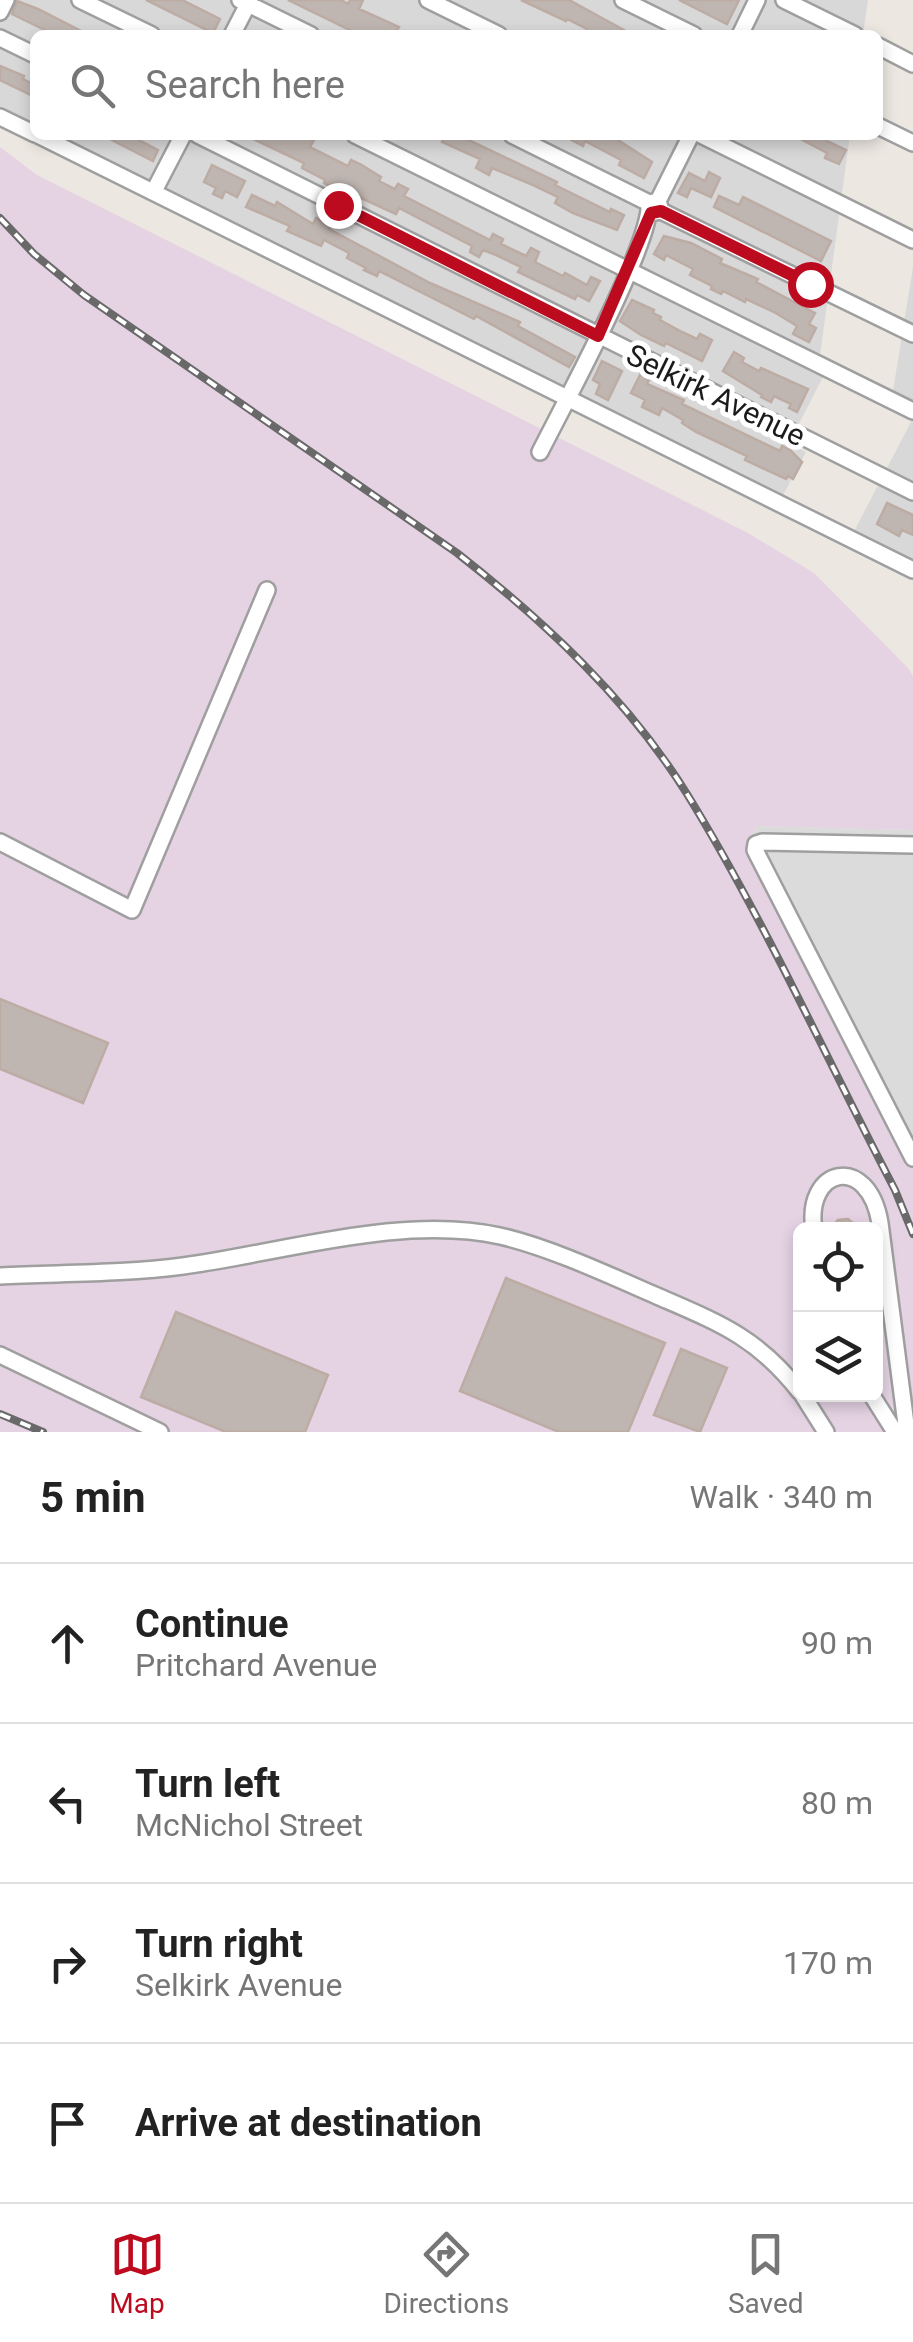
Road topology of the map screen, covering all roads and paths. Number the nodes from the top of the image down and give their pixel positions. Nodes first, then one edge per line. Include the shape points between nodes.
1 (6, 0) edge
2 (80, 0) edge
3 (428, 0) edge
4 (623, 0) edge
5 (757, 0) edge
6 (784, 0) edge
7 (246, 1) edge
8 (0, 12) edge
9 (142, 30) edge
10 (234, 30) edge
11 (301, 30) edge
12 (489, 30) edge
13 (684, 30) edge
14 (742, 30) edge
15 (845, 30) edge
16 (0, 38) edge
17 (883, 49) edge
18 (30, 53) edge
19 (913, 64) edge
20 (0, 117) edge
21 (883, 129) edge
22 (30, 131) edge
23 (48, 140) edge
24 (180, 140) edge
25 (208, 140) edge
26 (365, 140) edge
27 (522, 140) edge
28 (688, 140) edge
29 (711, 140) edge
30 (913, 144) edge
31 (154, 191) junction
32 (655, 207) junction
33 (913, 240) edge
34 (628, 269) junction
35 (913, 334) edge
36 (598, 336) junction
37 (567, 398) junction
38 (913, 412) edge
39 (540, 452) dead end
40 (913, 492) edge
41 (913, 570) edge
42 (267, 590) dead end
43 (0, 842) edge
44 (913, 845) edge
45 (913, 1158) edge
46 (813, 1222) edge
47 (880, 1222) edge
48 (883, 1246) edge
49 (0, 1276) edge
50 (0, 1355) edge
51 (793, 1382) edge
52 (807, 1402) edge
53 (875, 1402) edge
54 (160, 1432) edge
55 (826, 1432) edge
56 (896, 1432) edge
57 (907, 1432) edge

1 - 8 street
2 - 9 street
3 - 12 street
4 - 13 street
5 - 14 street
6 - 15 street
7 - 10 street
7 - 11 street
16 - 18 street
17 - 19 street
20 - 22 street
21 - 30 street
23 - 31 street
24 - 31 street
25 - 36 street, Selkirk Avenue
26 - 34 street
27 - 32 street
28 - 32 street
29 - 33 street
31 - 37 street
32 - 34 street
32 - 35 street
34 - 36 street
34 - 38 street
36 - 37 street
36 - 40 street, Selkirk Avenue
37 - 39 street
37 - 41 street
42 - 43 street via 132,910
44 - 45 street via 762,842 755,850
46 - 47 street via 818,1191 841,1176 866,1186
48 - 57 street
49 - 51 street via 180,1267 372,1233 500,1236 736,1331
50 - 54 street
52 - 55 street
53 - 56 street

